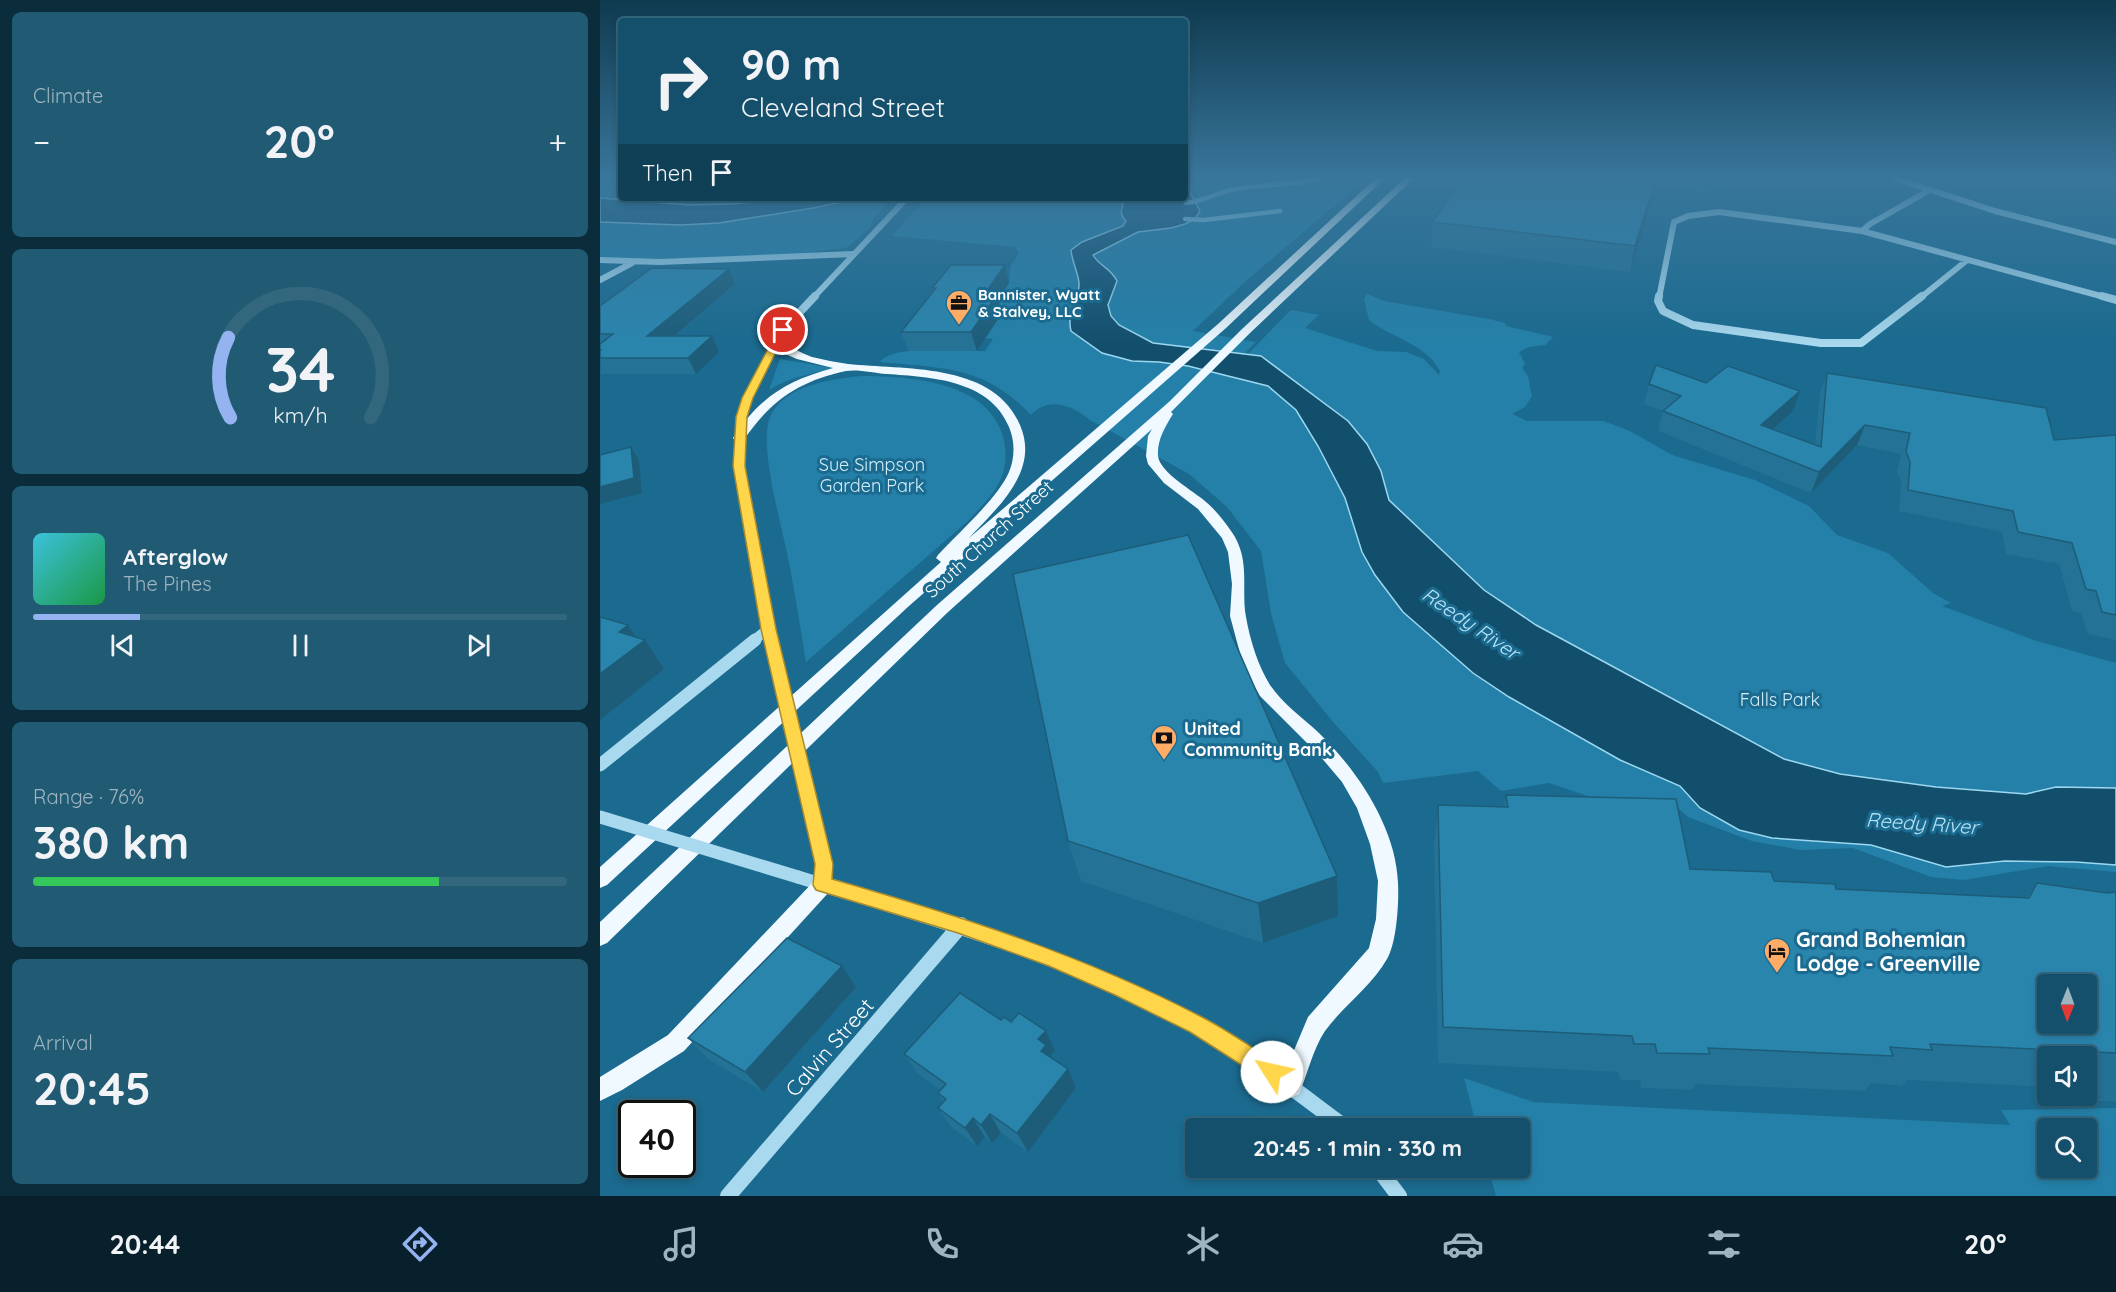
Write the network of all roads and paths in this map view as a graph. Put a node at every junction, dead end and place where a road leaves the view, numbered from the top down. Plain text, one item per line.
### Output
1 (873, 234) edge
2 (1321, 234) edge
3 (1350, 234) edge
4 (1672, 234) edge
5 (1872, 234) edge
6 (2084, 234) edge
7 (2116, 242) edge
8 (853, 254) junction
9 (600, 260) edge
10 (1966, 261) junction
11 (633, 262) junction
12 (600, 280) edge
13 (2116, 300) edge
14 (773, 345) junction
15 (850, 367) junction
16 (1174, 403) junction
17 (739, 438) junction
18 (904, 602) junction
19 (768, 629) junction
20 (600, 765) edge
21 (600, 817) edge
22 (600, 879) edge
23 (823, 885) junction
24 (961, 925) junction
25 (600, 936) edge
26 (1291, 1086) junction
27 (600, 1089) edge
28 (1333, 1118) edge
29 (1385, 1178) edge
30 (1398, 1195) edge
31 (728, 1196) edge

1 - 8 street
2 - 18 main road, South Church Street
3 - 16 main road, South Church Street
4 - 10 street
5 - 10 street
6 - 7 street
8 - 11 street
8 - 14 street
9 - 11 street
10 - 13 street
11 - 12 street
14 - 15 main road
14 - 17 street
15 - 17 main road
15 - 18 main road
16 - 25 main road, South Church Street
16 - 26 main road
17 - 19 street
18 - 22 main road, South Church Street
19 - 20 street
19 - 23 street, bridge
21 - 23 street, bridge
23 - 24 street
23 - 27 main road
24 - 26 street
24 - 31 street, Calvin Street
26 - 28 street
29 - 30 street

